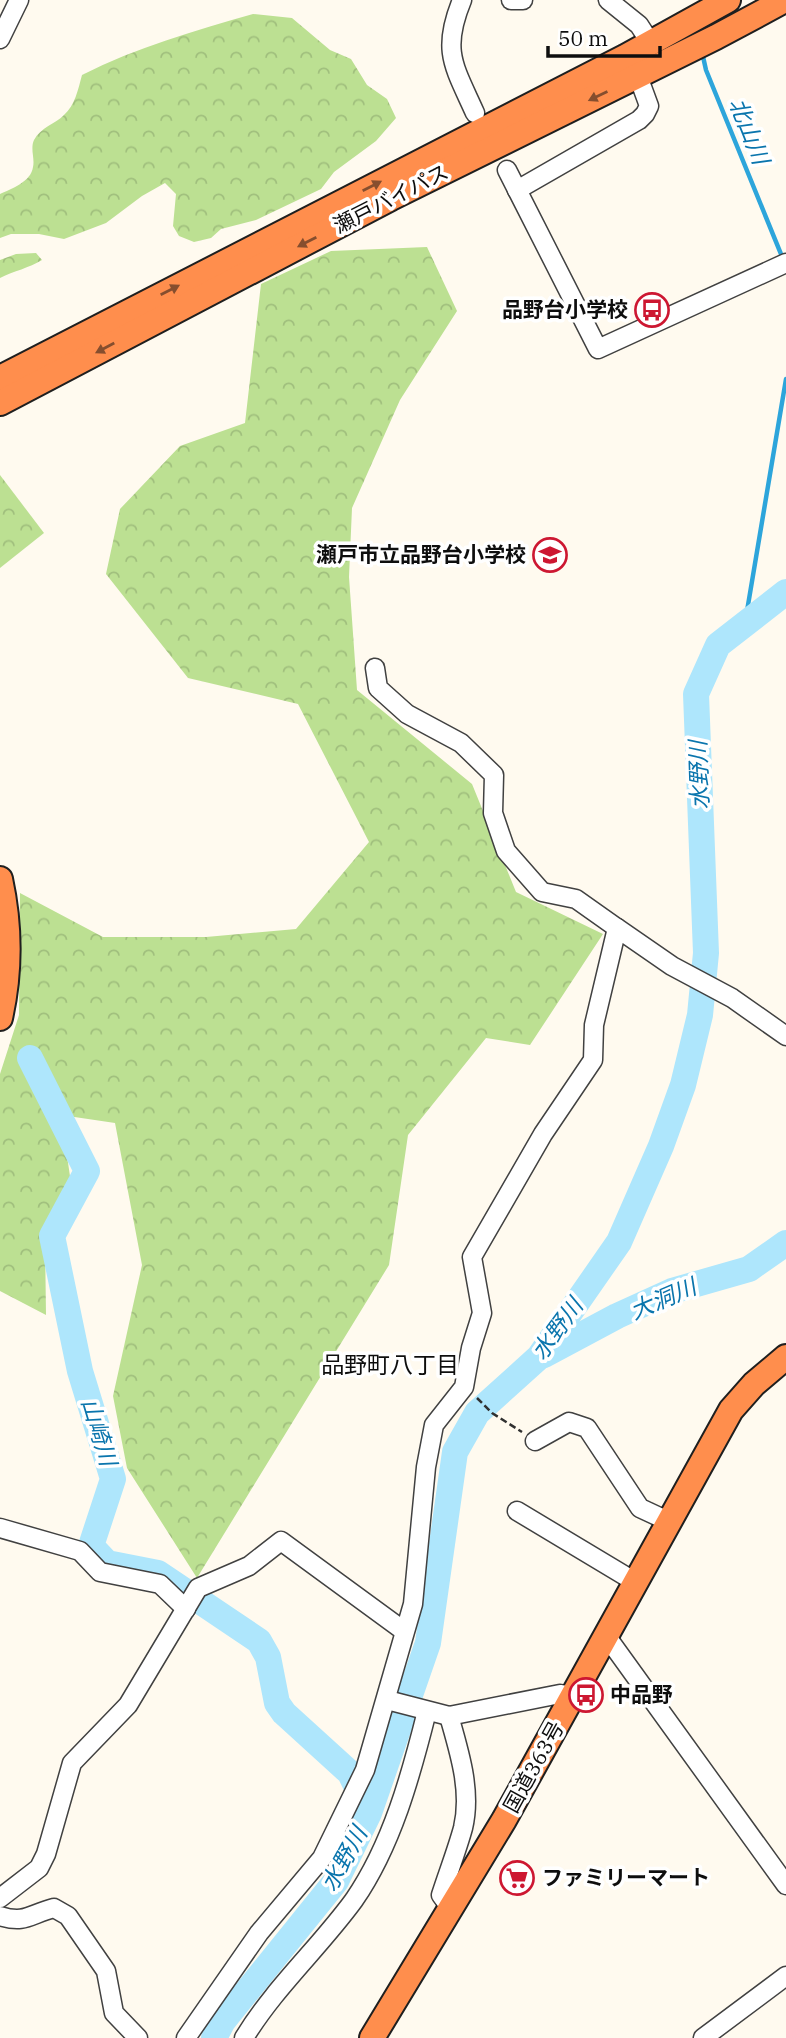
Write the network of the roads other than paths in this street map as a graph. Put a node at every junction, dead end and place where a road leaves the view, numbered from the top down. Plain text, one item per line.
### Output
1 (19, 0) edge
2 (462, 0) edge
3 (511, 0) edge
4 (523, 0) edge
5 (608, 0) edge
6 (785, 0) edge
7 (720, 4) edge
8 (0, 39) edge
9 (650, 42) junction
10 (638, 76) junction
11 (475, 113) dead end
12 (507, 170) dead end
13 (517, 190) junction
14 (786, 263) edge
15 (0, 378) edge
16 (0, 403) edge
17 (375, 668) dead end
18 (0, 879) edge
19 (617, 928) junction
20 (2, 981) edge
21 (0, 1018) edge
22 (786, 1036) edge
23 (786, 1357) edge
24 (535, 1441) road end
25 (517, 1511) dead end
26 (670, 1522) junction
27 (0, 1528) edge
28 (637, 1583) junction
29 (186, 1609) junction
30 (404, 1631) junction
31 (607, 1637) junction
32 (572, 1696) junction
33 (387, 1700) junction
34 (427, 1711) junction
35 (449, 1716) junction
36 (786, 1885) edge
37 (0, 1898) edge
38 (451, 1909) junction
39 (0, 1916) edge
40 (786, 1976) edge
41 (138, 2038) edge
42 (186, 2038) edge
43 (244, 2038) edge
44 (372, 2038) edge
45 (703, 2038) edge

1 - 8 street
2 - 11 street
3 - 4 street
5 - 9 street
6 - 10 highway, 瀬戸バイパス
7 - 9 highway, 瀬戸バイパス
15 -> 9 highway, 瀬戸バイパス
10 - 13 street
10 -> 16 highway, 瀬戸バイパス
12 - 13 street
13 - 14 street
17 - 19 street
18 - 20 highway
19 - 22 street
19 - 30 street
20 - 21 highway
23 - 26 highway, 国道363号
24 - 26 street
25 - 28 street
26 - 28 highway, 国道363号
27 - 29 street
28 - 31 highway, 国道363号
29 - 30 street
29 - 37 street
30 - 33 street
31 - 32 highway, 国道363号
31 - 36 street
32 - 35 street
32 - 38 highway, 国道363号
33 - 34 street
33 - 42 street
34 - 35 street
34 - 43 street
35 - 38 street
38 - 44 highway, 国道363号
39 - 41 street
40 - 45 street

